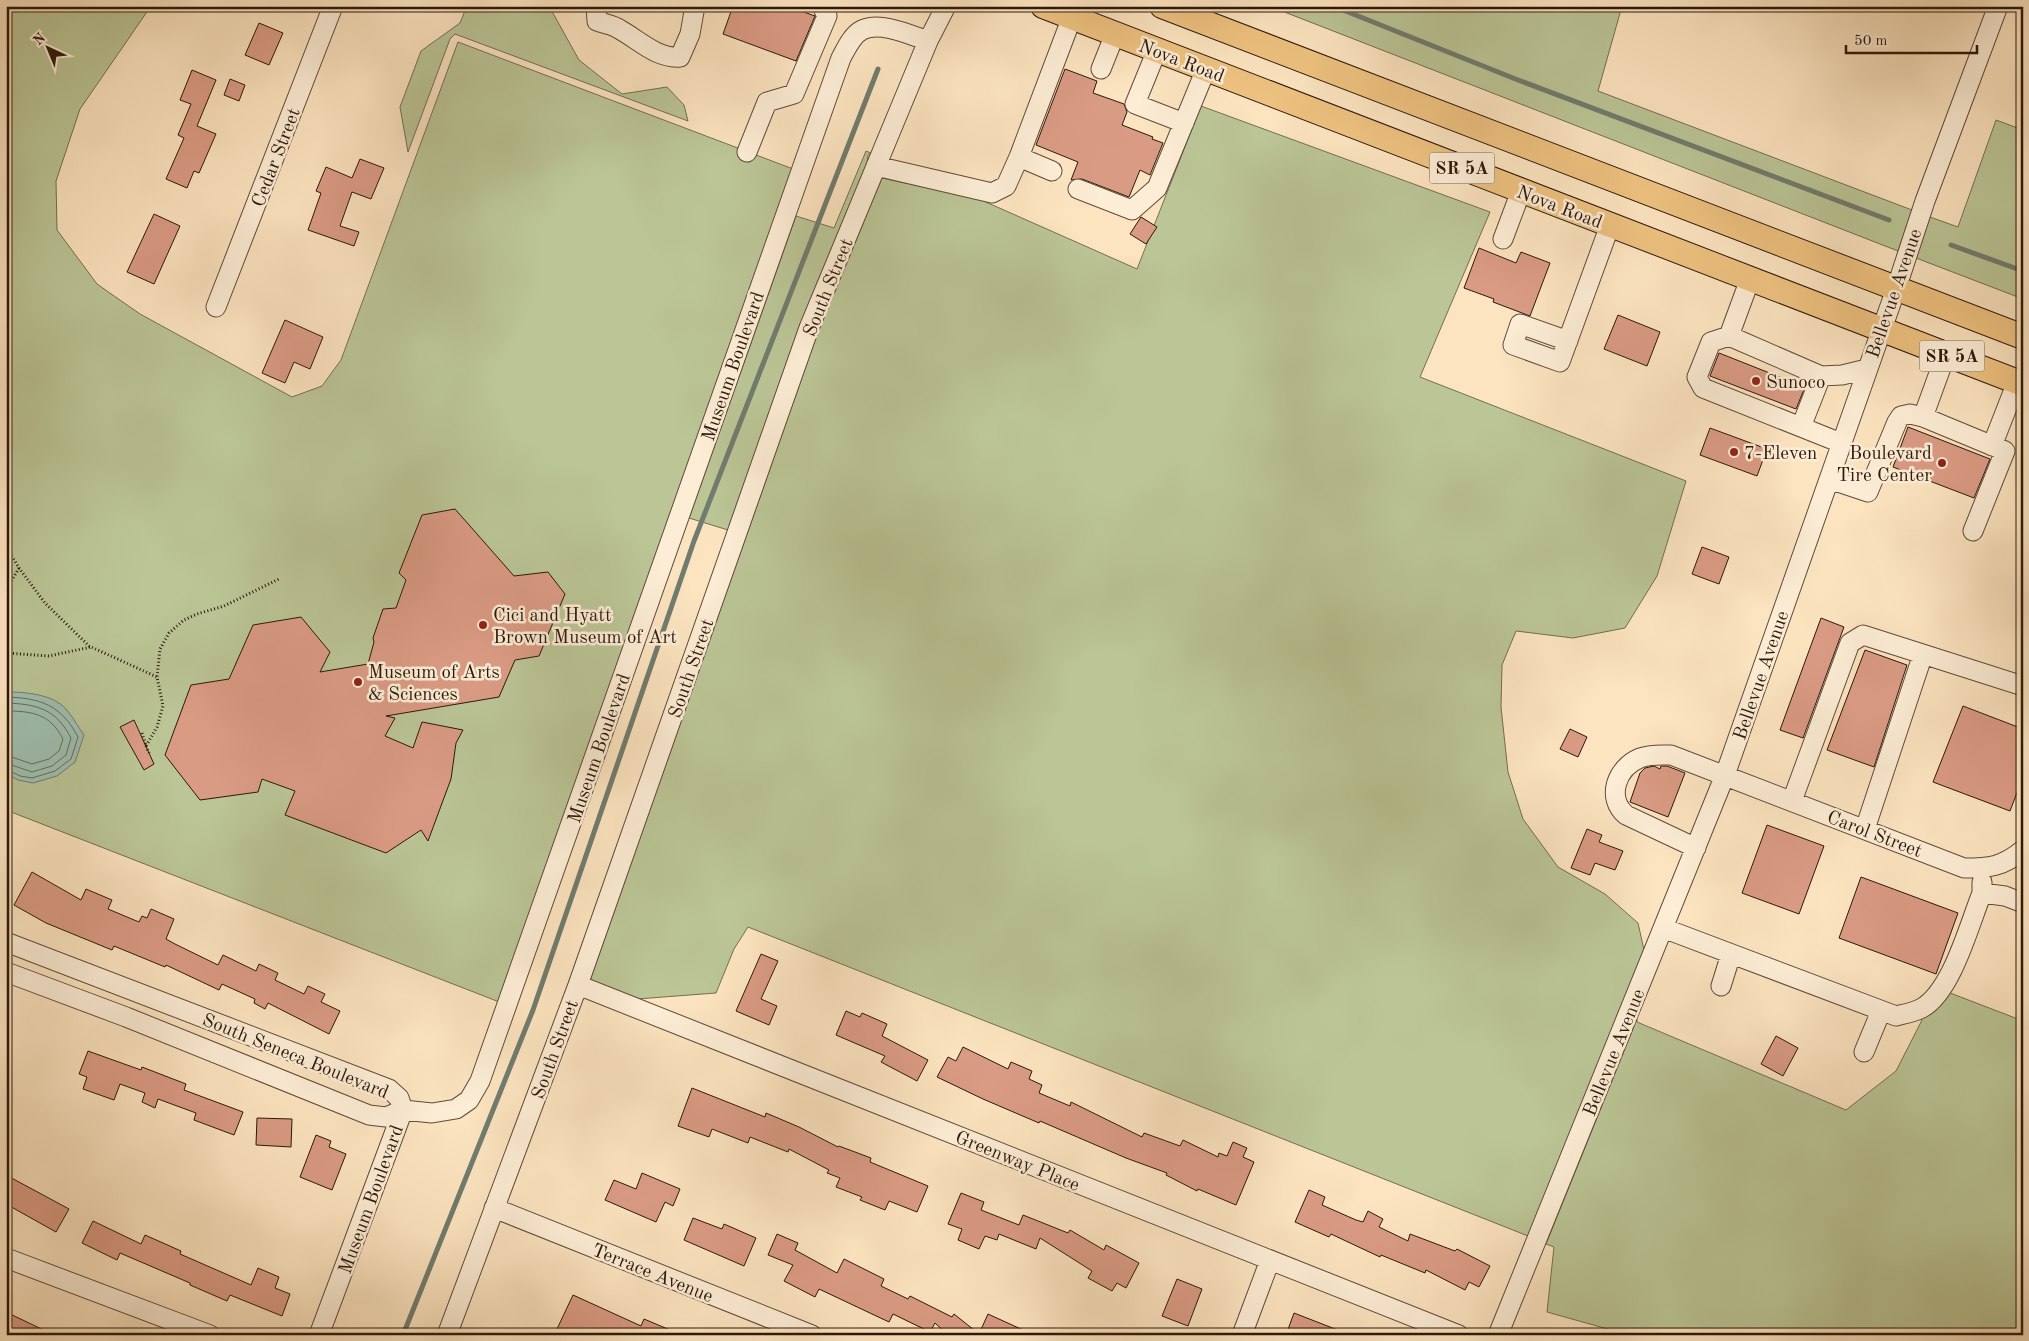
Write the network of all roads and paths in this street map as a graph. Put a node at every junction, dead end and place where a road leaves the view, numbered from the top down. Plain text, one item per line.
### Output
1 (596, 6) edge
2 (682, 6) edge
3 (695, 6) edge
4 (822, 6) edge
5 (946, 6) edge
6 (1043, 6) edge
7 (1162, 6) edge
8 (1998, 6) edge
9 (329, 7) edge
10 (1072, 17) junction
11 (1115, 34) junction
12 (688, 38) junction
13 (928, 41) junction
14 (813, 48) junction
15 (1156, 50) junction
16 (841, 58) junction
17 (1101, 69) dead end
18 (1206, 69) junction
19 (1184, 123) junction
20 (747, 152) dead end
21 (1019, 157) junction
22 (876, 166) junction
23 (1052, 171) dead end
24 (1078, 189) dead end
25 (1521, 191) junction
26 (1610, 225) junction
27 (1503, 239) dead end
28 (1750, 279) junction
29 (1896, 289) junction
30 (216, 307) dead end
31 (1881, 329) junction
32 (1728, 336) junction
33 (2023, 337) edge
34 (1568, 340) dead end
35 (1946, 354) junction
36 (1867, 369) junction
37 (1821, 376) junction
38 (2020, 383) edge
39 (1923, 417) junction
40 (1801, 427) junction
41 (1841, 443) junction
42 (1992, 446) junction
43 (1829, 479) junction
44 (1973, 531) dead end
45 (6, 547) edge
46 (19, 568) junction
47 (279, 579) dead end
48 (6, 590) edge
49 (91, 647) junction
50 (6, 653) edge
51 (1923, 654) junction
52 (157, 678) junction
53 (2023, 686) edge
54 (142, 733) dead end
55 (146, 746) junction
56 (149, 753) dead end
57 (1725, 775) junction
58 (1792, 801) junction
59 (1865, 829) junction
60 (1696, 848) junction
61 (2023, 850) edge
62 (1982, 868) junction
63 (1982, 893) junction
64 (2023, 903) edge
65 (1663, 928) junction
66 (6, 942) edge
67 (1731, 954) junction
68 (6, 972) edge
69 (578, 985) junction
70 (1721, 986) dead end
71 (136, 992) junction
72 (1881, 1011) junction
73 (126, 1017) junction
74 (1864, 1052) dead end
75 (403, 1110) junction
76 (494, 1208) junction
77 (6, 1258) edge
78 (1270, 1260) junction
79 (210, 1335) edge
80 (319, 1335) edge
81 (447, 1335) edge
82 (812, 1335) edge
83 (1242, 1335) edge
84 (1459, 1335) edge
85 (1498, 1335) edge

1 - 12 street
2 - 12 street
3 - 12 street
4 - 14 street
5 - 13 street, South Street
6 - 10 main road, Nova Road / SR 5A
7 - 29 main road, SR 5A
8 - 29 street, Bellevue Avenue
9 - 30 street, Cedar Street
10 - 11 main road, Nova Road / SR 5A
10 - 21 street
11 - 15 main road, Nova Road / SR 5A
11 - 17 street
13 - 16 street, Museum Boulevard
13 - 22 street, South Street
14 - 16 street
14 - 20 street
15 - 18 main road, Nova Road / SR 5A
15 - 19 street
16 - 75 street, Museum Boulevard
18 - 19 street
18 - 25 main road, Nova Road / SR 5A
19 - 24 street
21 - 22 street
21 - 23 street
22 - 69 street, South Street
25 - 26 main road, Nova Road / SR 5A
25 - 27 street
26 - 28 main road, Nova Road / SR 5A
26 - 34 street
28 - 31 main road, Nova Road / SR 5A
28 - 32 street
29 - 31 street, Bellevue Avenue
29 - 33 main road, SR 5A
31 - 35 main road, SR 5A
31 - 36 street, Bellevue Avenue
32 - 37 street
32 - 40 street
35 - 38 main road, SR 5A
35 - 39 street
36 - 37 street
36 - 41 street, Bellevue Avenue
37 - 40 street
38 - 42 street
39 - 42 street
39 - 43 street
40 - 41 street
41 - 43 street, Bellevue Avenue
42 - 44 street
43 - 57 street, Bellevue Avenue
45 - 46 path
46 - 48 path
46 - 49 path
47 - 52 path
49 - 50 path
49 - 52 path
51 - 53 street
51 - 58 street
51 - 59 street
52 - 55 path
54 - 55 path
55 - 56 path
57 - 58 street, Carol Street
57 - 60 street, Bellevue Avenue
57 - 60 street, Carol Street
58 - 59 street, Carol Street
59 - 62 street, Carol Street
60 - 65 street, Bellevue Avenue
61 - 62 street, Carol Street
62 - 63 street
63 - 64 street
63 - 72 street
65 - 67 street
65 - 85 street, Bellevue Avenue
66 - 71 street, South Seneca Boulevard
67 - 70 street
67 - 72 street
68 - 73 street, South Seneca Boulevard
69 - 76 street, South Street
69 - 78 street, Greenway Place
71 - 73 street
71 - 75 street, South Seneca Boulevard
72 - 74 street
73 - 75 street, South Seneca Boulevard
75 - 80 street, Museum Boulevard
76 - 81 street, South Street
76 - 82 street, Terrace Avenue
77 - 79 street
78 - 83 street
78 - 84 street, Greenway Place

